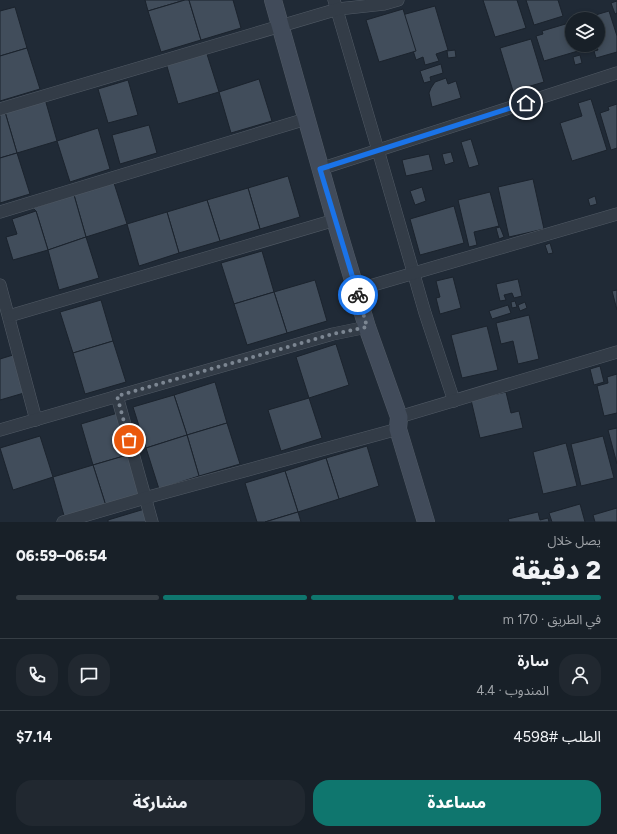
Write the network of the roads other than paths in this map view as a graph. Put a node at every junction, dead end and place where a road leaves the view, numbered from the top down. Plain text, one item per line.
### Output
1 (272, 0) edge
2 (398, 0) edge
3 (335, 5) edge
4 (280, 26) junction
5 (617, 73) edge
6 (0, 109) edge
7 (306, 119) junction
8 (378, 150) junction
9 (320, 169) junction
10 (0, 212) edge
11 (617, 214) edge
12 (335, 220) junction
13 (414, 274) junction
14 (0, 285) edge
15 (356, 290) junction
16 (8, 316) junction
17 (367, 327) junction
18 (617, 352) edge
19 (117, 396) junction
20 (454, 400) junction
21 (36, 420) junction
22 (398, 423) junction
23 (0, 430) edge
24 (144, 498) junction
25 (423, 521) edge
26 (63, 522) edge
27 (152, 522) edge

1 - 4 street
2 - 3 street
3 - 4 street
3 - 8 street
4 - 6 street
4 - 7 street
5 - 8 street
7 - 9 street
7 - 10 street
8 - 9 street
8 - 13 street
9 - 12 street
11 - 13 street
12 - 15 street
12 - 16 street
13 - 15 street
13 - 20 street
14 - 16 street
15 - 17 street
16 - 21 street
17 - 19 street
17 - 22 street
18 - 20 street
19 - 21 street
19 - 24 street
20 - 22 street
21 - 23 street
22 - 24 street
22 - 25 street
24 - 26 street
24 - 27 street

